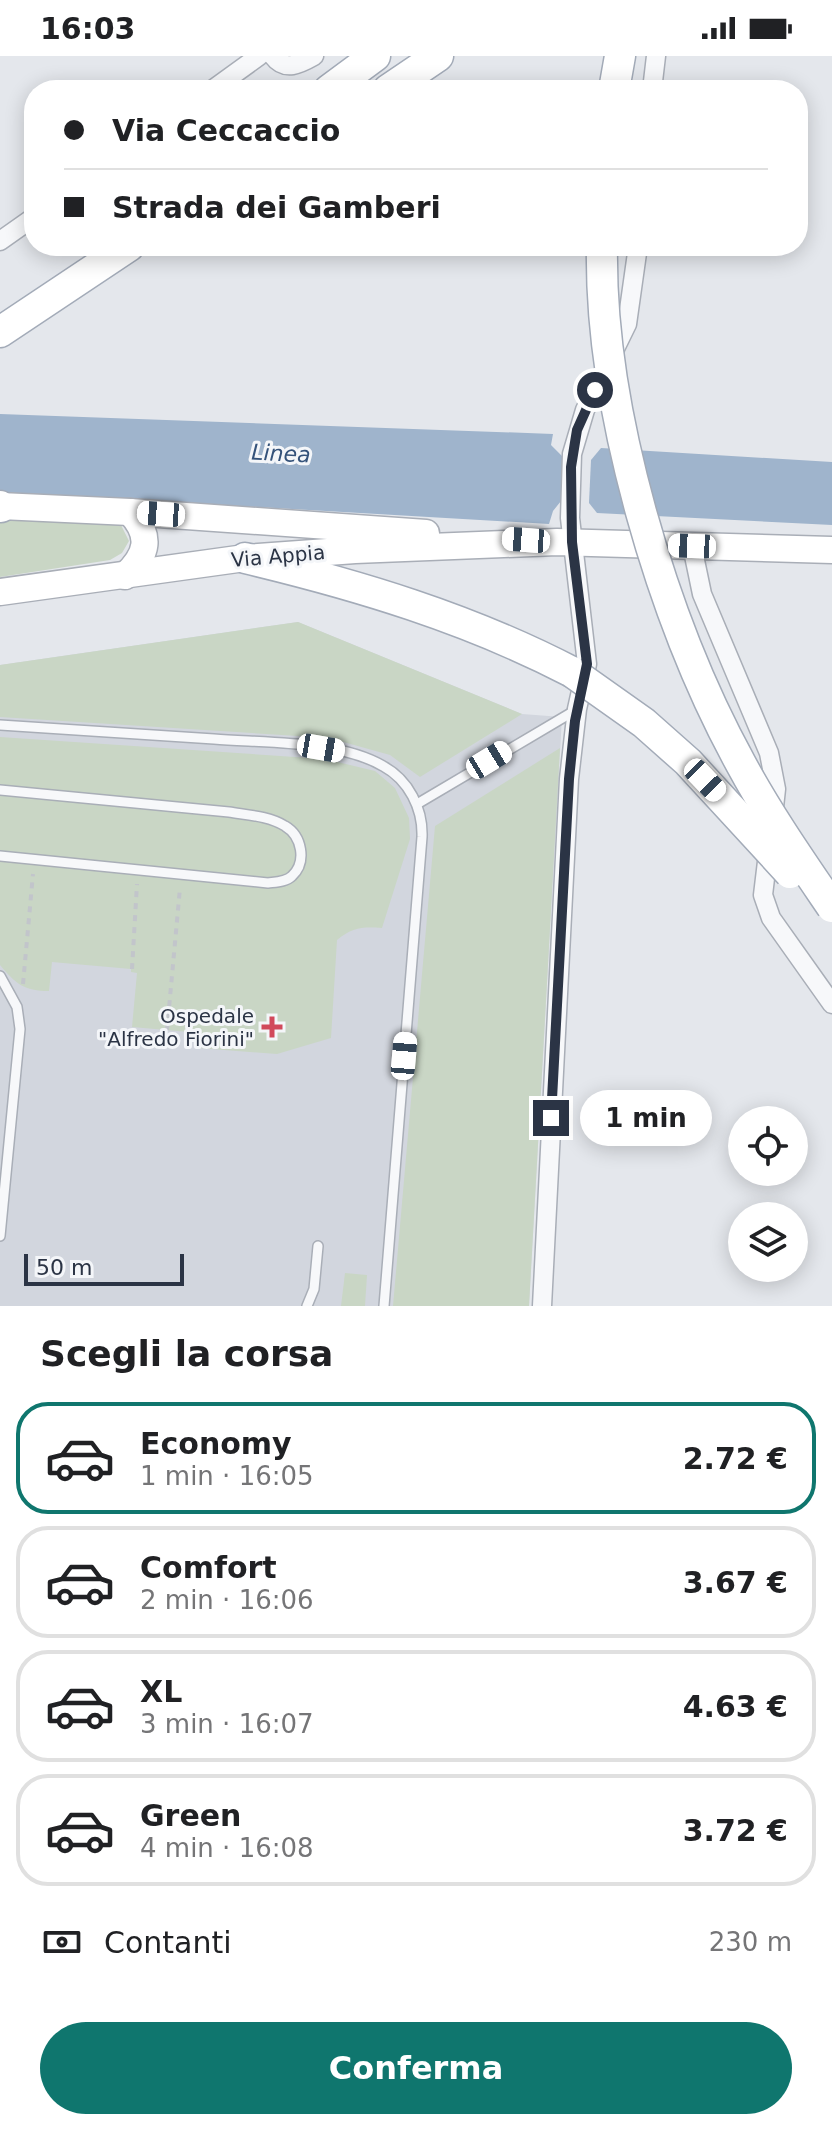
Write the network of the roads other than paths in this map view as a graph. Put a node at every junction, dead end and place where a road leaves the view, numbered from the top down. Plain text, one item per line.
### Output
1 (259, 56) edge
2 (314, 56) edge
3 (375, 56) edge
4 (438, 56) edge
5 (620, 56) edge
6 (656, 56) edge
7 (281, 61) edge
8 (226, 80) edge
9 (343, 80) edge
10 (403, 80) edge
11 (616, 80) edge
12 (653, 80) edge
13 (24, 224) edge
14 (0, 241) edge
15 (81, 256) edge
16 (114, 256) edge
17 (602, 256) edge
18 (637, 256) edge
19 (0, 309) edge
20 (0, 332) edge
21 (0, 506) edge
22 (130, 512) junction
23 (566, 534) junction
24 (692, 546) junction
25 (832, 550) edge
26 (245, 558) junction
27 (125, 576) junction
28 (0, 592) edge
29 (577, 709) junction
30 (0, 725) edge
31 (0, 790) edge
32 (417, 804) junction
33 (0, 856) edge
34 (832, 907) edge
35 (832, 921) edge
36 (0, 976) edge
37 (832, 1004) edge
38 (0, 1236) edge
39 (318, 1246) dead end
40 (307, 1306) edge
41 (384, 1306) edge
42 (542, 1306) edge

1 - 8 street
2 - 7 street
3 - 9 main road
4 - 10 main road
5 - 11 main road
6 - 12 street
13 - 14 street
15 - 19 main road
16 - 20 main road
17 - 34 main road, bridge
18 - 23 street
21 - 22 main road, Via Appia
22 - 23 main road, Via Appia
22 - 27 main road
23 - 24 main road, Via Appia
23 - 26 main road, Via Appia
23 - 29 street
24 - 25 main road, Via Appia
24 - 37 street
26 - 27 main road, Via Appia
26 - 35 main road, bridge
27 - 28 main road, Via Appia
29 - 32 lane
29 - 42 street
30 - 32 lane
31 - 33 lane
32 - 41 lane
36 - 38 lane
39 - 40 lane

